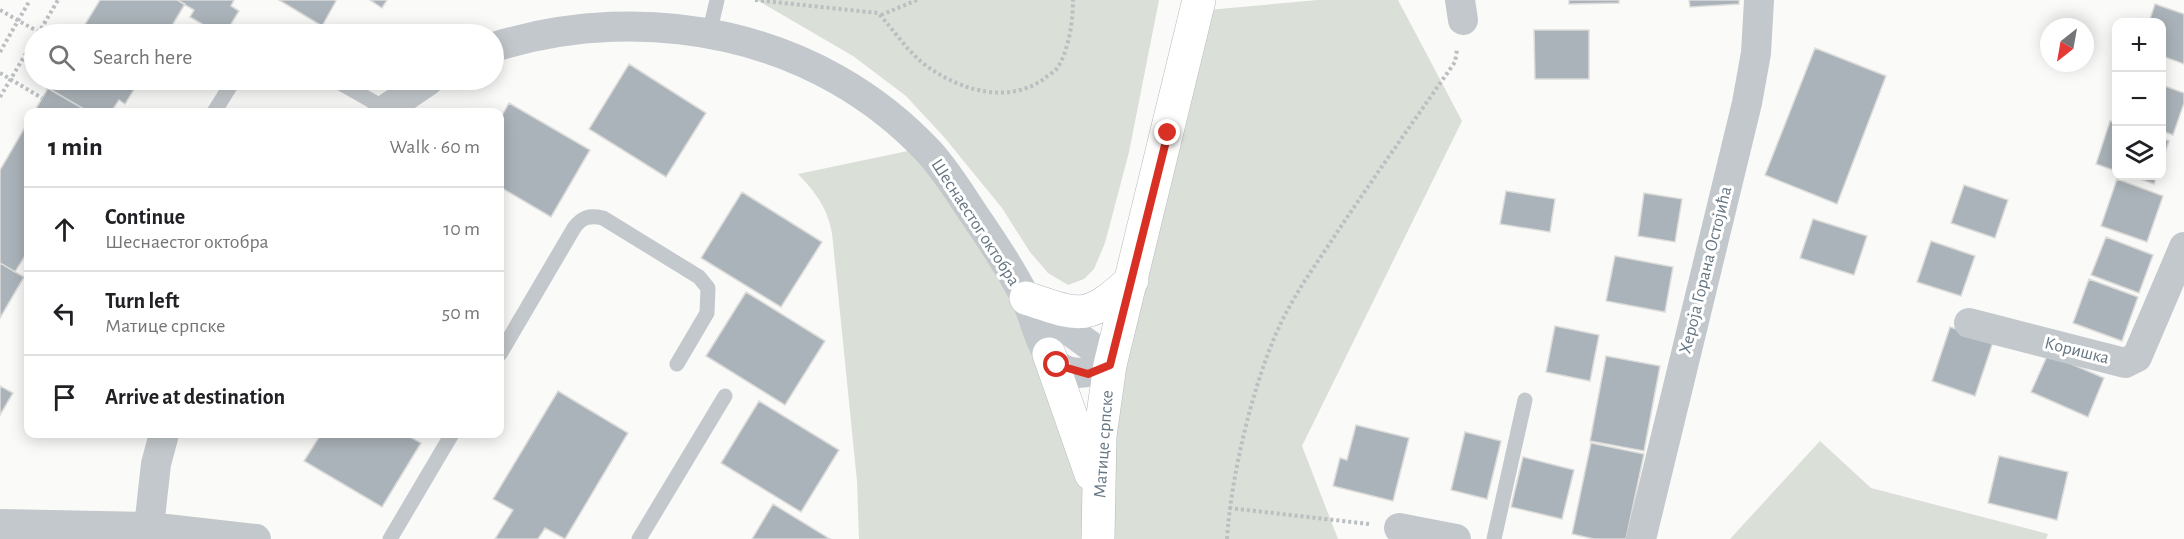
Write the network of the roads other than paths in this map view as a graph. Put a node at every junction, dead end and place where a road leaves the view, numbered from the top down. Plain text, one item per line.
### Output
1 (717, 0) edge
2 (1199, 0) edge
3 (1759, 0) edge
4 (710, 30) junction
5 (504, 44) edge
6 (228, 90) edge
7 (351, 90) edge
8 (414, 90) edge
9 (216, 108) edge
10 (379, 108) edge
11 (388, 108) edge
12 (2184, 247) edge
13 (1132, 280) junction
14 (1026, 298) junction
15 (1969, 323) dead end
16 (504, 347) edge
17 (1049, 354) junction
18 (677, 364) dead end
19 (1110, 365) junction
20 (725, 396) dead end
21 (1525, 400) dead end
22 (163, 438) edge
23 (450, 438) edge
24 (1098, 498) junction
25 (0, 524) edge
26 (149, 528) junction
27 (1399, 528) road end
28 (256, 539) edge
29 (390, 539) edge
30 (639, 539) edge
31 (1098, 539) edge
32 (1456, 539) edge
33 (1494, 539) edge
34 (1641, 539) edge

1 - 4 lane
2 - 13 main road, Матице српске
3 - 34 street, Хероја Горана Остојића
4 - 5 street, Шеснаестог октобра
4 - 14 street, Шеснаестог октобра
6 - 9 lane
7 - 10 lane
8 - 11 street
12 - 15 street, Коришка
13 - 14 main road
13 - 19 main road, Матице српске
14 - 17 street, Шеснаестог октобра
14 - 19 street, Шеснаестог октобра
16 - 18 lane
17 - 19 street
17 - 24 main road
19 - 24 main road, Матице српске
20 - 30 lane
21 - 33 lane
22 - 26 street
23 - 29 lane
24 - 31 main road, Матице српске
25 - 26 street
26 - 28 street
27 - 32 street

